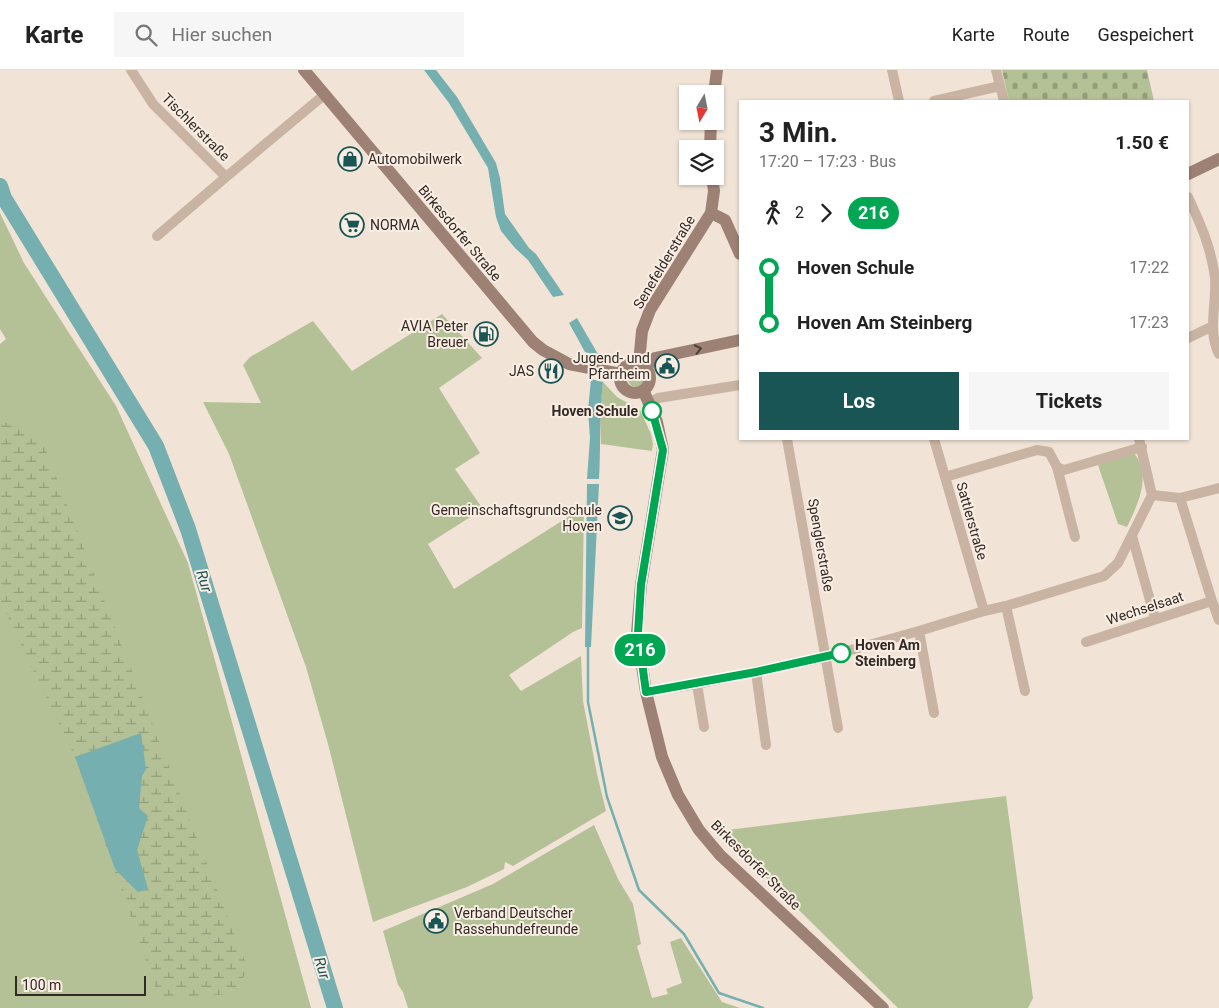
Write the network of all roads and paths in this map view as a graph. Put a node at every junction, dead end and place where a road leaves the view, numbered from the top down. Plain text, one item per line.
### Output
1 (131, 70) edge
2 (304, 70) edge
3 (717, 70) edge
4 (892, 70) edge
5 (996, 70) edge
6 (715, 85) edge
7 (1000, 86) junction
8 (324, 95) junction
9 (899, 100) edge
10 (938, 100) edge
11 (1004, 100) edge
12 (1219, 159) edge
13 (1189, 174) edge
14 (226, 177) junction
15 (713, 185) edge
16 (1189, 199) edge
17 (711, 213) junction
18 (157, 236) dead end
19 (739, 252) edge
20 (1217, 278) edge
21 (1213, 326) junction
22 (1189, 338) edge
23 (739, 340) edge
24 (1219, 354) edge
25 (642, 365) junction
26 (621, 374) junction
27 (739, 385) edge
28 (646, 397) junction
29 (786, 440) edge
30 (934, 440) edge
31 (1140, 443) edge
32 (1057, 467) junction
33 (945, 477) junction
34 (1219, 488) edge
35 (1152, 495) junction
36 (1180, 498) junction
37 (1132, 536) junction
38 (1075, 537) dead end
39 (1212, 601) junction
40 (1006, 606) junction
41 (984, 611) junction
42 (1155, 618) junction
43 (1219, 620) edge
44 (919, 631) junction
45 (1086, 642) dead end
46 (826, 657) junction
47 (756, 672) junction
48 (697, 684) junction
49 (1025, 691) dead end
50 (646, 692) junction
51 (934, 713) dead end
52 (704, 727) dead end
53 (838, 728) dead end
54 (766, 745) dead end
55 (883, 1008) edge

1 - 14 street, Tischlerstraße
2 - 8 main road, Birkesdorfer Straße
3 - 6 main road
4 - 9 street
5 - 7 street
7 - 10 street
7 - 11 street
8 - 14 street, Tischlerstraße
8 - 26 main road, Birkesdorfer Straße
12 - 13 main road
14 - 18 street, Tischlerstraße
15 - 17 main road, Senefelderstraße
16 - 20 street
17 - 19 main road
17 - 25 main road, Senefelderstraße
20 - 21 street
21 - 22 street
21 - 24 street
25 -> 23 main road
25 - 26 main road
25 - 28 main road
26 - 28 main road
27 - 28 street
28 - 50 main road, Birkesdorfer Straße
29 - 46 street, Spenglerstraße
30 - 33 street, Sattlerstraße
31 - 32 street
31 - 35 street
32 - 33 street
32 - 38 street
33 - 41 street, Sattlerstraße
34 - 36 street
35 - 36 street
35 - 37 street
36 - 39 street
37 - 40 street
37 - 42 street
39 - 42 street, Wechselsaat
39 - 43 street
40 - 41 street
40 - 49 street
41 - 44 street
42 - 45 street, Wechselsaat
44 - 46 street
44 - 51 street
46 - 47 street
46 - 53 street, Spenglerstraße
47 - 48 street
47 - 54 street
48 - 50 street
48 - 52 street
50 - 55 main road, Birkesdorfer Straße

